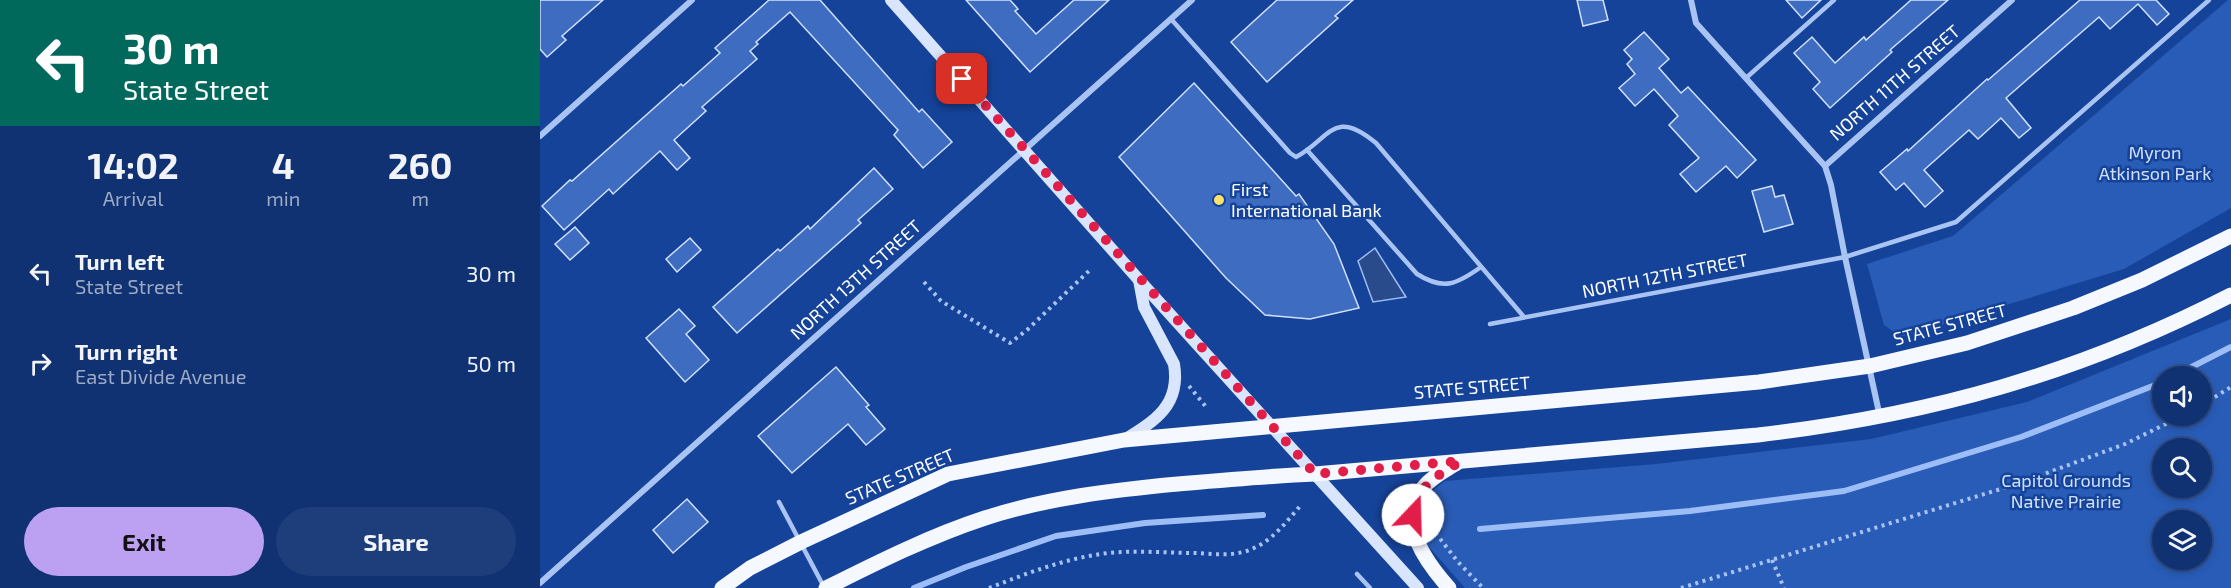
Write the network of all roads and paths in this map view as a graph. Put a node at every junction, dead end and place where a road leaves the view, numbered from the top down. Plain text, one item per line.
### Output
1 (692, 0) edge
2 (891, 0) edge
3 (1192, 0) edge
4 (1691, 0) edge
5 (1834, 0) edge
6 (2012, 0) edge
7 (2209, 0) edge
8 (1171, 19) junction
9 (1746, 78) junction
10 (540, 136) edge
11 (1307, 150) junction
12 (1025, 151) junction
13 (1825, 166) junction
14 (2231, 236) edge
15 (1845, 257) junction
16 (1481, 267) junction
17 (1092, 268) dead end
18 (1139, 280) junction
19 (924, 282) dead end
20 (2231, 296) edge
21 (1524, 317) junction
22 (1490, 324) dead end
23 (1870, 366) junction
24 (1186, 383) dead end
25 (2231, 387) edge
26 (2212, 399) edge
27 (1207, 408) dead end
28 (1880, 417) junction
29 (1271, 426) junction
30 (2162, 426) edge
31 (1124, 440) junction
32 (1461, 461) junction
33 (1315, 474) junction
34 (779, 502) dead end
35 (1301, 505) dead end
36 (1426, 522) dead end
37 (801, 542) junction
38 (1772, 560) junction
39 (1357, 574) dead end
40 (540, 583) edge
41 (722, 588) edge
42 (825, 588) edge
43 (989, 588) edge
44 (1370, 588) edge
45 (1418, 588) edge
46 (1449, 588) edge
47 (1483, 588) edge
48 (1681, 588) edge
49 (1784, 588) edge

1 - 10 street
2 - 12 street
3 - 8 street, NORTH 13TH STREET
4 - 9 street
5 - 9 lane
6 - 13 street, NORTH 11TH STREET
7 - 15 lane, NORTH 12TH STREET
8 - 11 lane
8 - 12 street, NORTH 13TH STREET
9 - 13 street
11 - 16 lane
11 - 16 lane
12 - 18 street
12 - 40 street, NORTH 13TH STREET
13 - 15 street
14 - 23 main road, STATE STREET
15 - 21 lane, NORTH 12TH STREET
15 - 23 street
16 - 21 lane
17 - 19 path
18 - 29 street
18 - 31 street
20 - 28 main road
21 - 22 lane, NORTH 12TH STREET
23 - 28 street
23 - 29 main road, STATE STREET
24 - 27 path
25 - 26 path
28 - 32 main road
29 - 31 main road, STATE STREET
29 - 33 street
30 - 38 path
31 - 37 main road, STATE STREET
32 - 33 main road
32 - 46 main road
33 - 42 main road
33 - 45 street
34 - 37 lane
35 - 43 path
36 - 47 path
37 - 41 main road, STATE STREET
37 - 42 lane
38 - 48 path
38 - 49 path
39 - 44 lane

